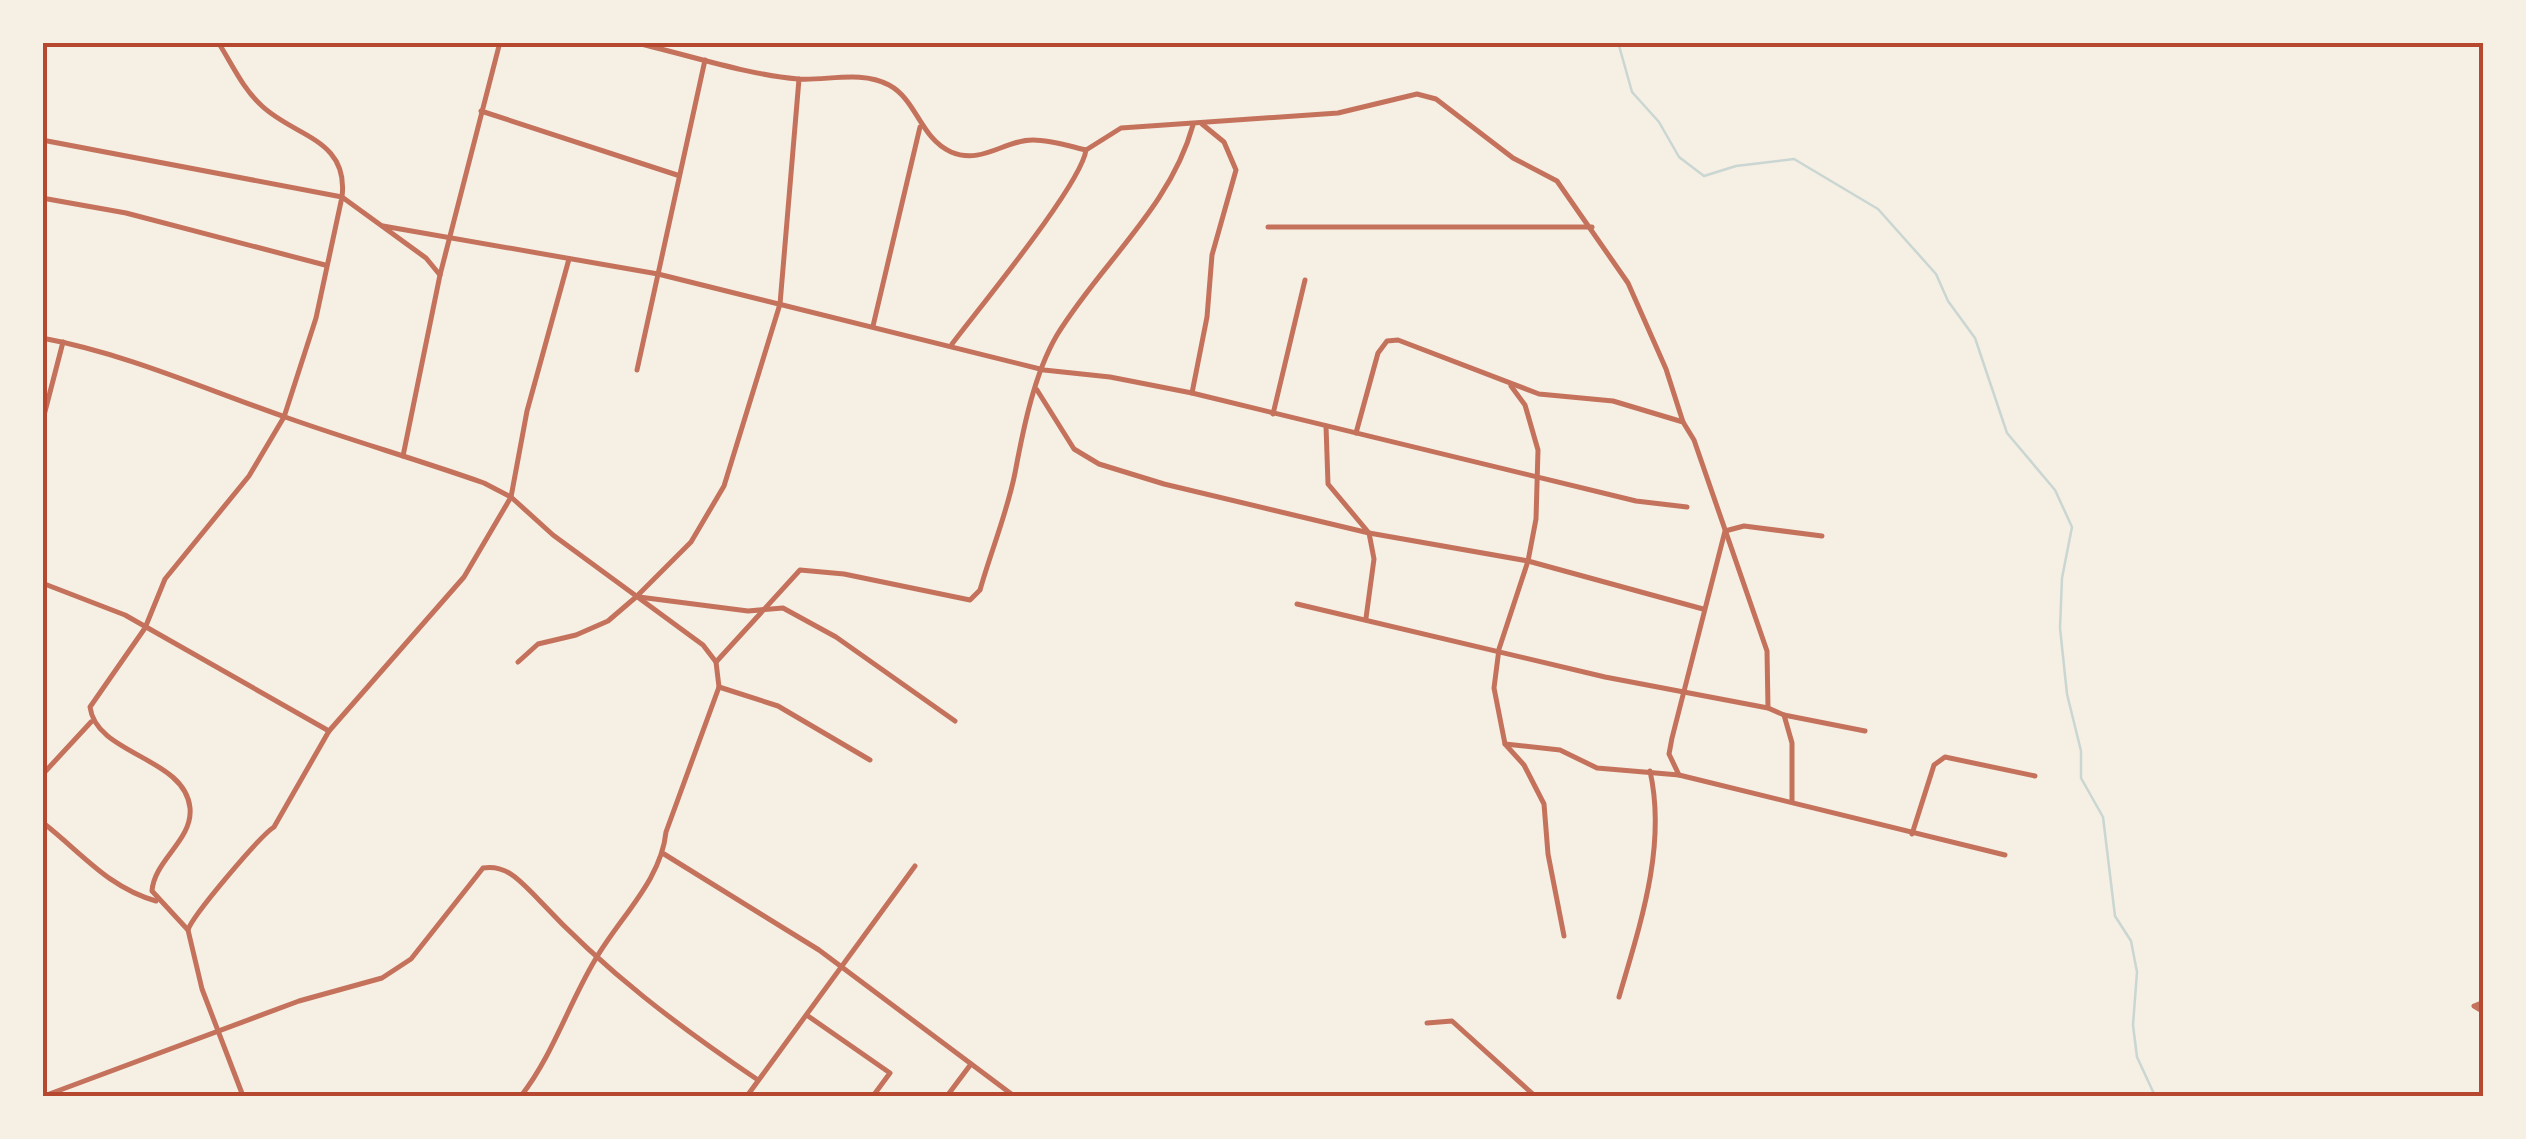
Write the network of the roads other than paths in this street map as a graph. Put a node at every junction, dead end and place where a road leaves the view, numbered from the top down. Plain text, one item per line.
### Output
1 (152, 42) edge
2 (170, 42) edge
3 (218, 42) edge
4 (500, 42) edge
5 (632, 42) edge
6 (705, 60) junction
7 (799, 79) junction
8 (482, 111) junction
9 (1202, 124) junction
10 (1194, 125) junction
11 (920, 128) junction
12 (42, 140) edge
13 (1086, 150) junction
14 (678, 175) junction
15 (342, 197) junction
16 (42, 198) edge
17 (382, 226) junction
18 (1268, 227) dead end
19 (1592, 227) junction
20 (451, 236) junction
21 (569, 259) junction
22 (325, 265) junction
23 (658, 274) junction
24 (440, 275) junction
25 (1305, 280) dead end
26 (780, 304) junction
27 (872, 326) junction
28 (42, 338) edge
29 (63, 342) junction
30 (952, 344) junction
31 (637, 370) dead end
32 (1044, 370) junction
33 (1511, 385) junction
34 (1036, 390) junction
35 (1192, 392) junction
36 (1273, 414) junction
37 (284, 417) junction
38 (1683, 422) junction
39 (42, 424) edge
40 (1326, 426) junction
41 (1356, 433) junction
42 (403, 456) junction
43 (1538, 475) junction
44 (511, 497) junction
45 (1687, 507) dead end
46 (1725, 531) junction
47 (1369, 533) junction
48 (1822, 536) dead end
49 (1528, 562) junction
50 (42, 583) edge
51 (636, 597) junction
52 (1296, 604) dead end
53 (768, 607) junction
54 (1703, 609) junction
55 (1366, 618) junction
56 (146, 628) junction
57 (1499, 650) junction
58 (518, 662) dead end
59 (716, 662) junction
60 (719, 686) junction
61 (1684, 692) junction
62 (1768, 708) junction
63 (1784, 715) junction
64 (92, 720) junction
65 (955, 721) dead end
66 (329, 731) junction
67 (1864, 731) dead end
68 (1505, 744) junction
69 (870, 760) dead end
70 (1650, 770) junction
71 (42, 775) edge
72 (1678, 775) junction
73 (2034, 776) dead end
74 (1792, 801) junction
75 (42, 822) edge
76 (1912, 834) junction
77 (664, 854) junction
78 (2004, 855) dead end
79 (915, 866) dead end
80 (159, 902) junction
81 (188, 930) junction
82 (1564, 936) dead end
83 (595, 960) junction
84 (841, 970) junction
85 (1620, 997) dead end
86 (2484, 1002) edge
87 (2484, 1012) edge
88 (808, 1016) junction
89 (1427, 1023) dead end
90 (219, 1033) junction
91 (971, 1064) junction
92 (758, 1080) junction
93 (44, 1096) edge
94 (243, 1096) edge
95 (521, 1096) edge
96 (747, 1096) edge
97 (873, 1096) edge
98 (947, 1096) edge
99 (1014, 1096) edge
100 (1536, 1096) edge

1 - 2 street
3 - 15 street
4 - 8 street
5 - 6 street
6 - 7 street
6 - 14 street
7 - 11 street
7 - 26 street
8 - 14 street
8 - 20 street
9 - 10 street
9 - 19 street
9 - 35 street
10 - 13 street
10 - 32 street
11 - 13 street
11 - 27 street
12 - 15 street
13 - 30 street
14 - 23 street
15 - 17 street
15 - 22 street
16 - 22 street
17 - 20 street
17 - 24 street
18 - 19 street
19 - 38 street
20 - 21 street
20 - 24 street
21 - 23 street
21 - 44 street
22 - 37 street
23 - 26 street
23 - 31 street
24 - 42 street
25 - 36 street
26 - 27 street
26 - 51 street
27 - 30 street
28 - 29 street
29 - 37 street
29 - 39 street
30 - 32 street
32 - 34 street
32 - 35 street
33 - 38 street
33 - 41 street
33 - 43 street
34 - 47 street
34 - 53 street
35 - 36 street
36 - 40 street
37 - 42 street
37 - 56 street
38 - 46 street
40 - 41 street
40 - 47 street
41 - 43 street
42 - 44 street
43 - 45 street
43 - 49 street
44 - 51 street
44 - 66 street
46 - 48 street
46 - 54 street
46 - 62 street
47 - 49 street
47 - 55 street
49 - 54 street
49 - 57 street
50 - 56 street
51 - 53 street
51 - 58 street
51 - 59 street
52 - 55 street
53 - 59 street
53 - 65 street
54 - 61 street
55 - 57 street
56 - 64 street
56 - 66 street
57 - 61 street
57 - 68 street
59 - 60 street
60 - 69 street
60 - 77 street
61 - 62 street
61 - 72 street
62 - 63 street
63 - 67 street
63 - 74 street
64 - 71 street
64 - 80 street
66 - 81 street
68 - 70 street
68 - 82 street
70 - 72 street
70 - 85 street
72 - 74 street
73 - 76 street
74 - 76 street
75 - 80 street
76 - 78 street
77 - 83 street
77 - 84 street
79 - 84 street
80 - 81 street
81 - 90 street
83 - 90 street
83 - 92 street
83 - 95 street
84 - 88 street
84 - 91 street
86 - 87 street
88 - 92 street
88 - 97 street
89 - 100 street
90 - 93 street
90 - 94 street
91 - 98 street
91 - 99 street
92 - 96 street

